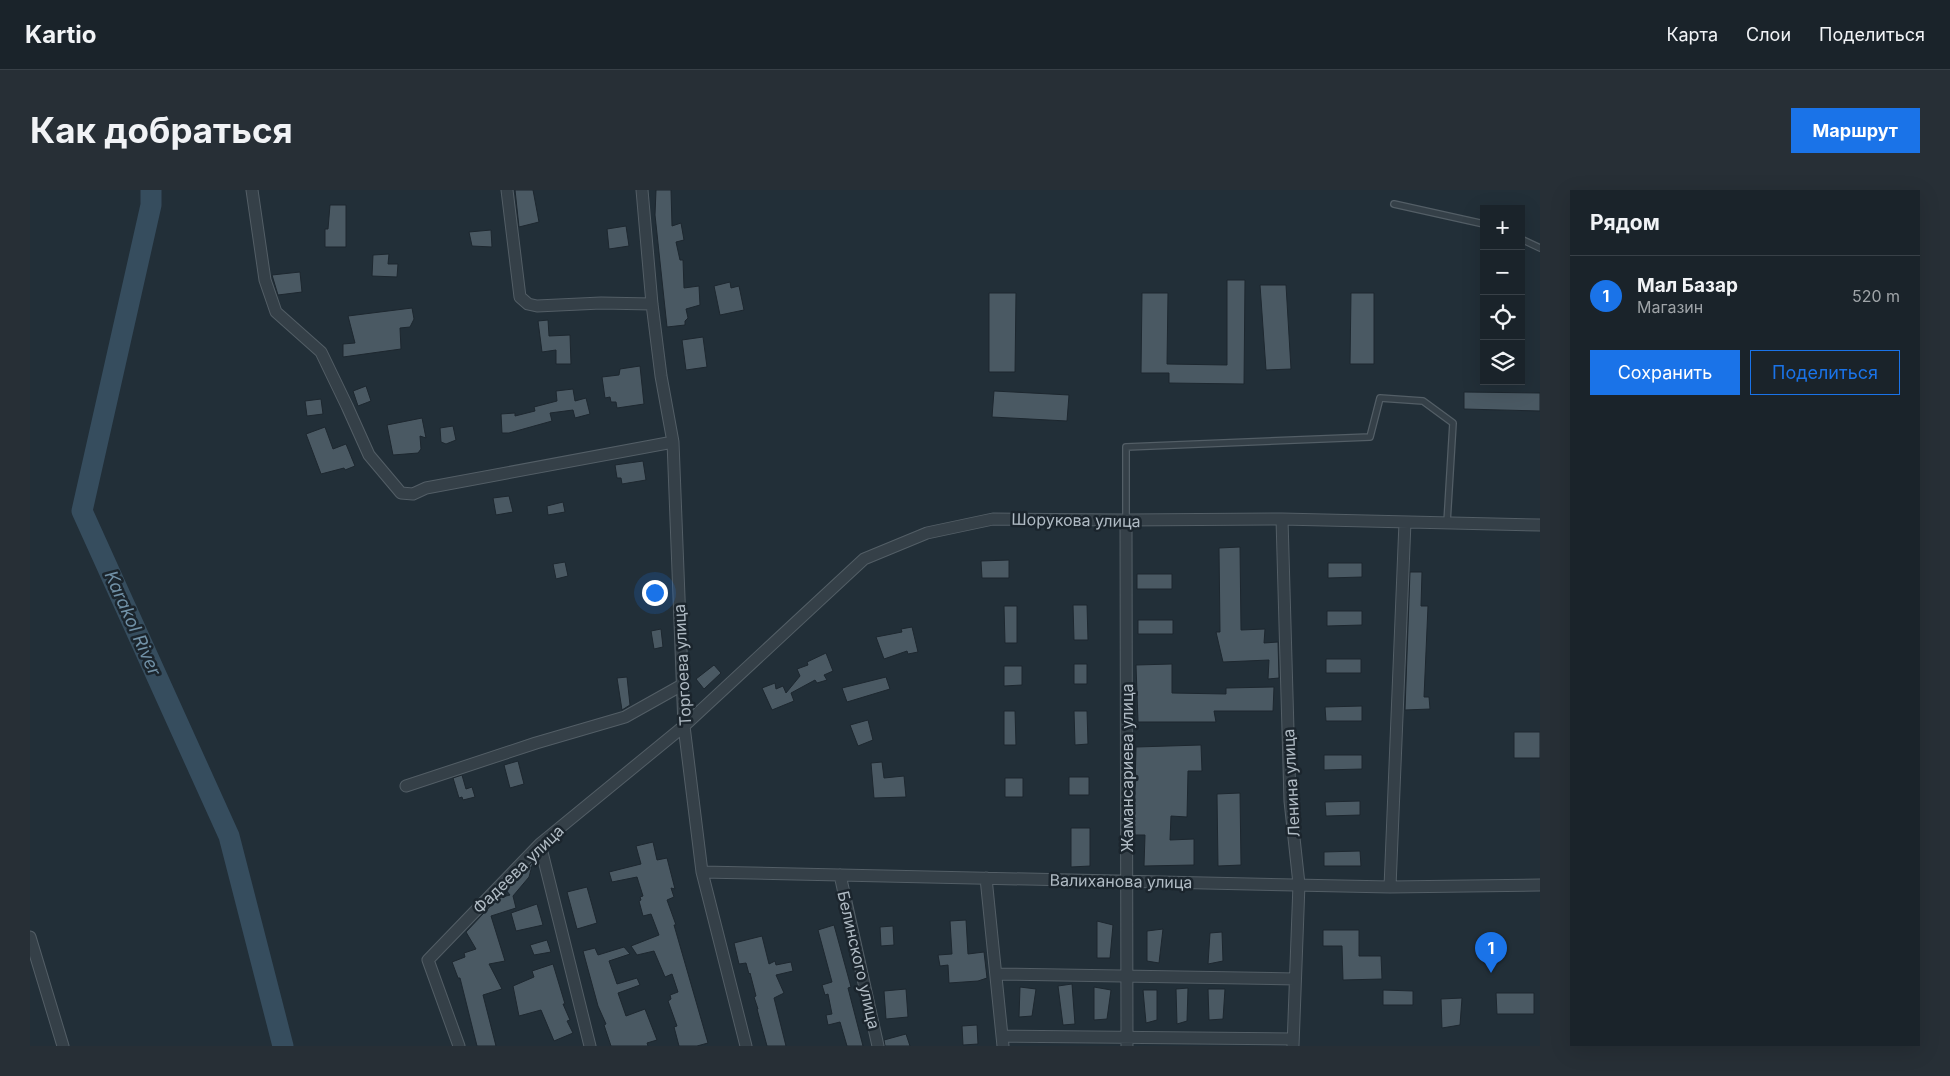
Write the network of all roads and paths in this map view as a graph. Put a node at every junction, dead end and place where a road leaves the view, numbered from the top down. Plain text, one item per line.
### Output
1 (252, 190) edge
2 (507, 190) edge
3 (642, 190) edge
4 (1394, 204) dead end
5 (1480, 223) edge
6 (1525, 241) edge
7 (1540, 248) edge
8 (652, 304) junction
9 (673, 442) junction
10 (1126, 520) junction
11 (1282, 520) junction
12 (1405, 522) junction
13 (1447, 523) junction
14 (1540, 525) edge
15 (682, 685) junction
16 (684, 726) junction
17 (406, 786) dead end
18 (540, 844) junction
19 (702, 872) junction
20 (840, 875) junction
21 (986, 878) junction
22 (1127, 881) junction
23 (1299, 884) junction
24 (1540, 885) edge
25 (1390, 887) junction
26 (30, 937) edge
27 (996, 974) junction
28 (1127, 978) junction
29 (1295, 978) junction
30 (1003, 1041) edge
31 (1127, 1041) edge
32 (1293, 1042) edge
33 (63, 1046) edge
34 (459, 1046) edge
35 (590, 1046) edge
36 (746, 1046) edge
37 (878, 1046) edge

1 - 9 street
2 - 8 street
3 - 8 street, Торгоева улица
4 - 5 lane
6 - 7 lane
8 - 9 street, Торгоева улица
9 - 15 street, Торгоева улица
10 - 11 street, Шорукова улица
10 - 13 lane
10 - 16 street, Шорукова улица
10 - 22 street, Жамансариева улица
11 - 12 street, Шорукова улица
11 - 23 street, Ленина улица
12 - 13 street, Шорукова улица
12 - 25 street
13 - 14 street, Шорукова улица
15 - 16 street, Торгоева улица
15 - 17 street
16 - 18 street, Фадеева улица
16 - 19 street, Торгоева улица
18 - 34 street, Фадеева улица
18 - 35 street
19 - 20 street, Валиханова улица
19 - 36 street, Торгоева улица
20 - 21 street, Валиханова улица
20 - 37 street, Белинского улица
21 - 22 street, Валиханова улица
21 - 27 street
22 - 23 street, Валиханова улица
22 - 28 street, Жамансариева улица
23 - 25 street, Валиханова улица
23 - 29 street, Ленина улица
24 - 25 street, Валиханова улица
26 - 33 street
27 - 28 street
27 - 30 street
28 - 29 street
28 - 31 street, Жамансариева улица
29 - 32 street, Ленина улица
30 - 31 street
31 - 32 street

